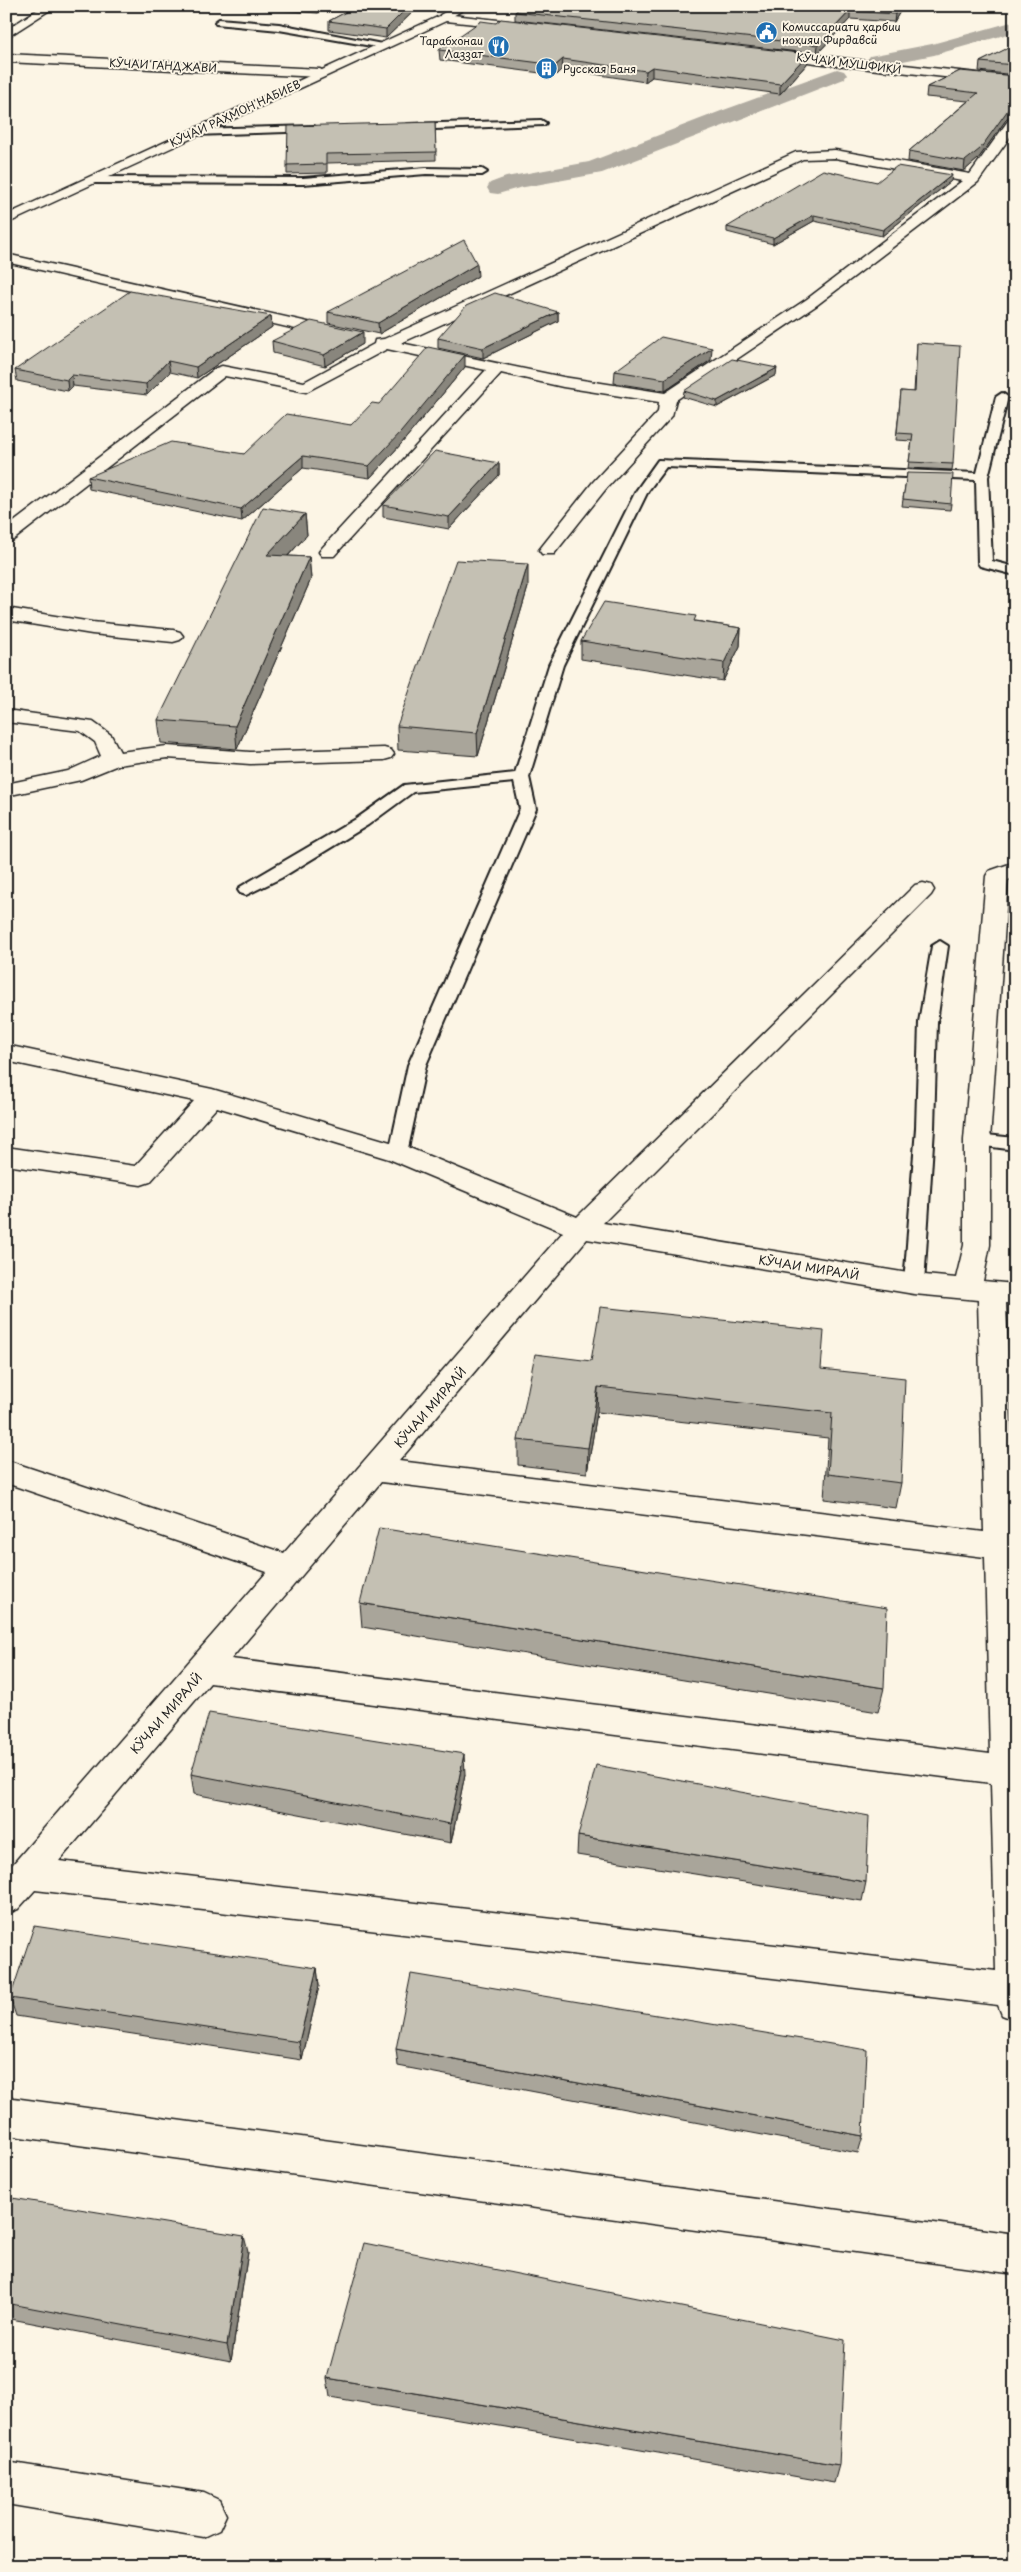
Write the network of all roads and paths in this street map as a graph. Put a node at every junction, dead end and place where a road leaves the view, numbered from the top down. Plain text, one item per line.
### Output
1 (51, 6) edge
2 (464, 6) edge
3 (444, 17) junction
4 (219, 22) dead end
5 (543, 28) edge
6 (6, 35) edge
7 (384, 45) junction
8 (761, 53) edge
9 (6, 58) edge
10 (320, 73) junction
11 (1015, 81) edge
12 (541, 123) dead end
13 (1013, 125) edge
14 (402, 127) edge
15 (323, 129) edge
16 (194, 132) junction
17 (482, 172) dead end
18 (92, 180) junction
19 (973, 180) junction
20 (6, 220) edge
21 (6, 258) edge
22 (385, 344) junction
23 (497, 368) junction
24 (668, 398) junction
25 (1002, 398) dead end
26 (982, 477) junction
27 (6, 537) edge
28 (548, 550) dead end
29 (328, 552) dead end
30 (1015, 571) edge
31 (6, 614) edge
32 (173, 636) dead end
33 (6, 716) edge
34 (384, 754) dead end
35 (113, 759) junction
36 (521, 777) junction
37 (6, 790) edge
38 (1015, 869) edge
39 (246, 890) dead end
40 (923, 890) dead end
41 (940, 946) dead end
42 (6, 1053) edge
43 (212, 1097) junction
44 (977, 1140) junction
45 (1015, 1144) edge
46 (398, 1153) junction
47 (6, 1156) edge
48 (581, 1229) junction
49 (914, 1284) junction
50 (991, 1292) edge
51 (376, 1470) junction
52 (6, 1471) edge
53 (1007, 1547) edge
54 (291, 1568) junction
55 (203, 1670) junction
56 (1007, 1771) junction
57 (17, 1886) edge
58 (1014, 1990) edge
59 (1015, 2003) edge
60 (6, 2116) edge
61 (1015, 2254) edge
62 (6, 2483) edge
63 (204, 2515) dead end

1 - 6 street
2 - 3 street, КӮЧАИ РАҲМОН НАБИЕВ
3 - 5 street
3 - 7 street, КӮЧАИ РАҲМОН НАБИЕВ
4 - 7 lane
7 - 10 street, КӮЧАИ РАҲМОН НАБИЕВ
8 - 11 street, КӮЧАИ МУШФИҚӢ
9 - 10 street, КӮЧАИ ГАНДЖАВИ
10 - 16 street, КӮЧАИ РАҲМОН НАБИЕВ
12 - 14 lane
13 - 19 street
15 - 16 lane
16 - 18 street, КӮЧАИ РАҲМОН НАБИЕВ
17 - 18 lane
18 - 20 street, КӮЧАИ РАҲМОН НАБИЕВ
19 - 22 street
19 - 24 street
21 - 22 street
22 - 23 street
22 - 27 street
23 - 24 street
23 - 29 street
24 - 28 street
25 - 26 lane
26 - 30 lane
26 - 36 lane
31 - 32 street
33 - 35 street
34 - 35 street
35 - 37 street
36 - 39 lane
36 - 46 lane
38 - 44 street
40 - 48 street
41 - 49 lane
42 - 43 street
43 - 46 street
43 - 47 street
44 - 45 lane
44 - 50 street
46 - 48 street
48 - 49 street, КӮЧАИ МИРАЛӢ
48 - 51 street, КӮЧАИ МИРАЛӢ
49 - 50 street, КӮЧАИ МИРАЛӢ
50 - 53 street
51 - 53 street
51 - 54 street, КӮЧАИ МИРАЛӢ
52 - 54 street
53 - 56 street
54 - 55 street, КӮЧАИ МИРАЛӢ
55 - 56 street
55 - 57 street, КӮЧАИ МИРАЛӢ
56 - 58 street
57 - 58 street
58 - 59 street
60 - 61 street
62 - 63 street

